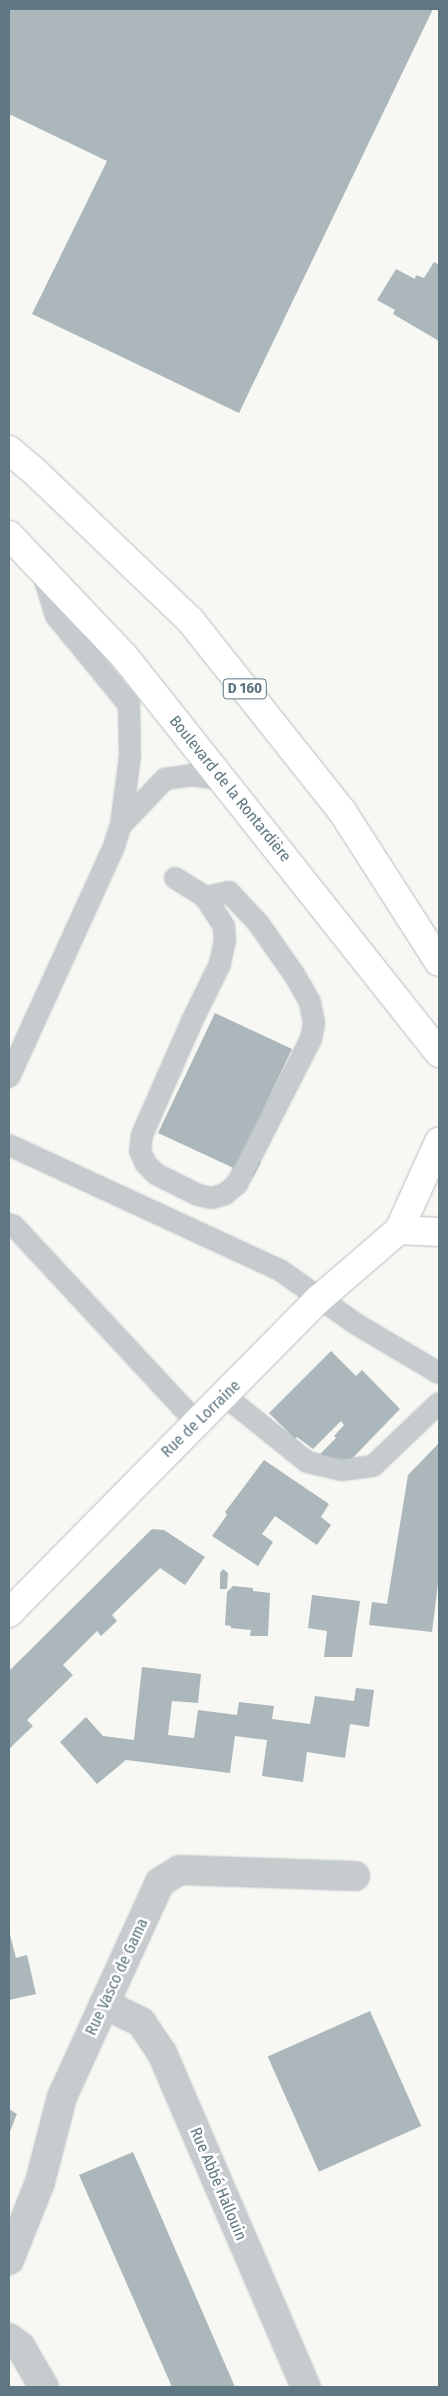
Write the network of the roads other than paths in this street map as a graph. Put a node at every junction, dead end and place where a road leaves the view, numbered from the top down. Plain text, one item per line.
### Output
1 (9, 450) edge
2 (9, 535) edge
3 (42, 569) junction
4 (223, 780) junction
5 (121, 825) junction
6 (174, 878) dead end
7 (205, 897) junction
8 (439, 962) edge
9 (439, 1053) edge
10 (9, 1077) edge
11 (439, 1142) edge
12 (9, 1145) edge
13 (9, 1224) edge
14 (399, 1230) junction
15 (439, 1232) edge
16 (319, 1299) junction
17 (439, 1374) edge
18 (225, 1396) junction
19 (439, 1403) edge
20 (196, 1422) junction
21 (9, 1613) edge
22 (355, 1876) dead end
23 (104, 2004) junction
24 (9, 2260) edge
25 (9, 2338) edge
26 (44, 2387) edge
27 (306, 2387) edge

1 - 8 main road, D 160
2 - 3 main road, Boulevard de la Rontardière
3 - 4 main road, Boulevard de la Rontardière
3 - 5 lane
4 - 5 lane
4 - 9 main road, Boulevard de la Rontardière
5 - 10 lane
6 - 7 lane
7 - 7 lane
11 - 14 main road, Rue de Lorraine
12 - 16 lane
13 - 20 lane
14 - 15 main road
14 - 16 main road, Rue de Lorraine
16 - 17 lane
16 - 18 main road, Rue de Lorraine
18 - 19 lane
18 - 20 main road, Rue de Lorraine
20 - 21 main road, Rue de Lorraine
22 - 23 street, Rue Vasco de Gama
23 - 24 street, Rue Vasco de Gama
23 - 27 street, Rue Abbé Hallouin
25 - 26 street

